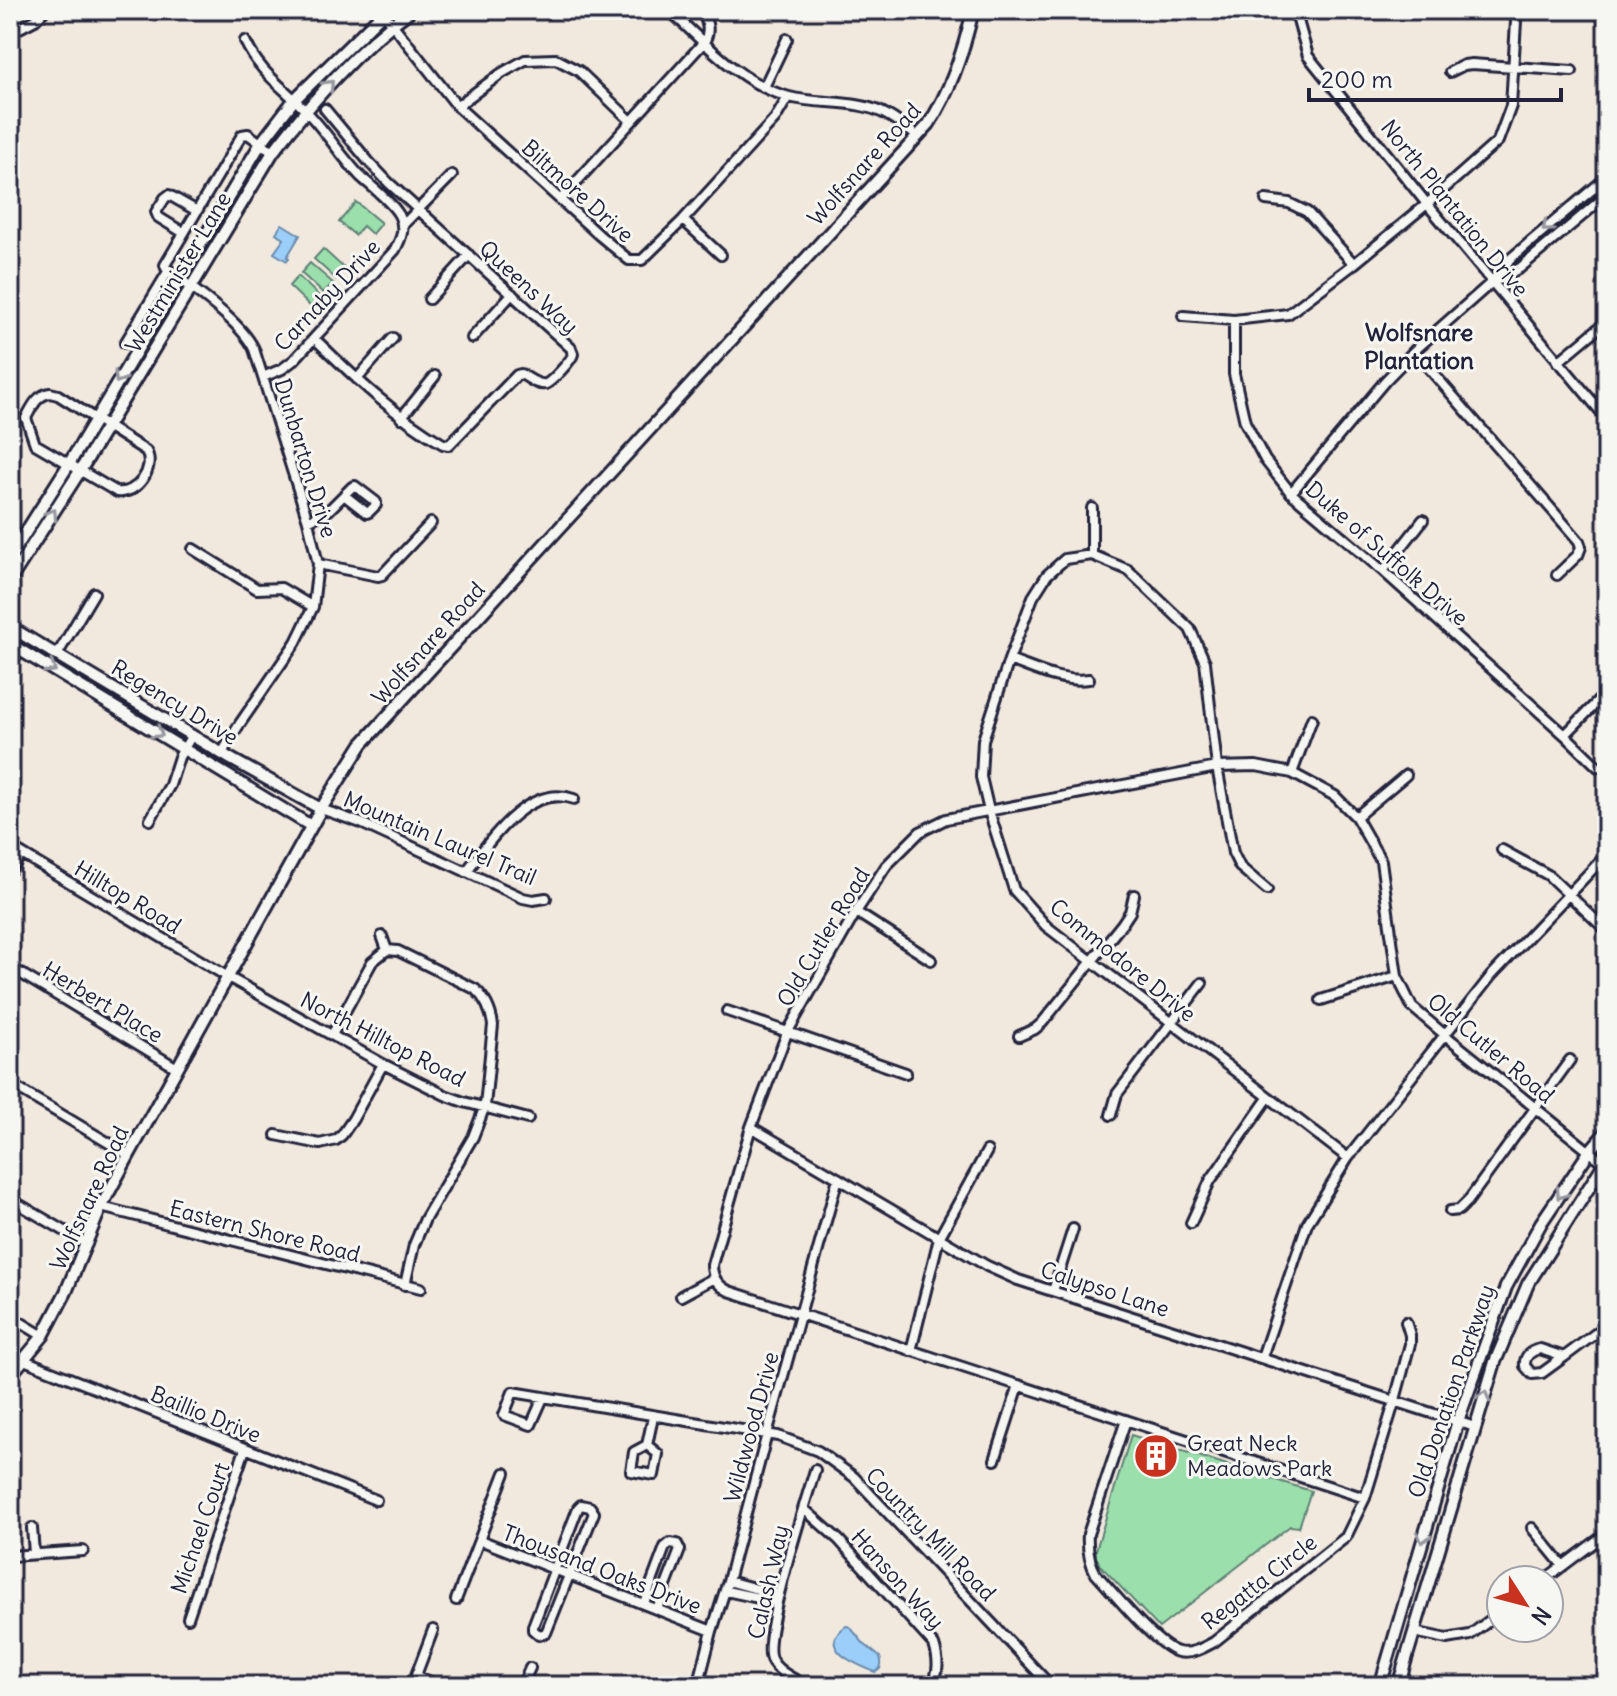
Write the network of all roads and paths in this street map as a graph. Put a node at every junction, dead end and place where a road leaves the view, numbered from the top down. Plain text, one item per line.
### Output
1 (45, 10) edge
2 (411, 10) edge
3 (669, 10) edge
4 (690, 10) edge
5 (702, 10) edge
6 (973, 10) edge
7 (1295, 10) edge
8 (1513, 10) edge
9 (383, 11) edge
10 (677, 17) junction
11 (392, 24) junction
12 (10, 33) edge
13 (787, 39) dead end
14 (245, 41) dead end
15 (704, 42) junction
16 (1515, 67) junction
17 (1572, 71) dead end
18 (1450, 72) dead end
19 (764, 87) junction
20 (788, 97) junction
21 (294, 100) junction
22 (457, 106) junction
23 (325, 109) dead end
24 (306, 111) junction
25 (631, 121) junction
26 (918, 137) junction
27 (261, 143) junction
28 (273, 152) junction
29 (369, 162) junction
30 (358, 174) junction
31 (452, 175) dead end
32 (1607, 177) edge
33 (1607, 195) edge
34 (560, 200) junction
35 (1266, 200) dead end
36 (1427, 204) junction
37 (419, 210) junction
38 (197, 211) junction
39 (683, 220) junction
40 (402, 226) junction
41 (184, 233) junction
42 (469, 255) junction
43 (721, 255) dead end
44 (1354, 264) junction
45 (169, 270) junction
46 (179, 278) junction
47 (1492, 282) junction
48 (192, 287) junction
49 (512, 294) junction
50 (429, 299) dead end
51 (1183, 316) dead end
52 (1234, 320) junction
53 (1607, 321) edge
54 (393, 338) dead end
55 (472, 338) dead end
56 (315, 339) junction
57 (125, 343) dead end
58 (1414, 351) junction
59 (1558, 362) junction
60 (435, 376) dead end
61 (263, 377) junction
62 (357, 379) junction
63 (401, 418) junction
64 (1607, 419) edge
65 (101, 422) junction
66 (75, 467) junction
67 (1291, 493) junction
68 (344, 495) dead end
69 (1092, 508) dead end
70 (1423, 520) dead end
71 (308, 521) junction
72 (431, 523) dead end
73 (193, 549) dead end
74 (1092, 555) junction
75 (10, 557) edge
76 (318, 564) junction
77 (1383, 571) junction
78 (1557, 575) dead end
79 (10, 580) edge
80 (94, 593) dead end
81 (313, 607) junction
82 (10, 627) edge
83 (10, 644) edge
84 (57, 655) junction
85 (1009, 660) junction
86 (1089, 679) dead end
87 (98, 680) junction
88 (91, 692) junction
89 (1607, 692) edge
90 (1312, 719) dead end
91 (192, 735) junction
92 (1565, 735) junction
93 (184, 749) junction
94 (227, 756) junction
95 (1217, 767) junction
96 (1598, 767) dead end
97 (223, 772) junction
98 (1292, 773) junction
99 (1406, 775) dead end
100 (574, 799) dead end
101 (321, 809) junction
102 (989, 811) junction
103 (1356, 817) junction
104 (150, 820) dead end
105 (311, 826) junction
106 (10, 847) edge
107 (1502, 850) dead end
108 (22, 854) junction
109 (1607, 854) edge
110 (10, 871) edge
111 (466, 872) junction
112 (1267, 890) dead end
113 (1568, 893) junction
114 (1134, 895) dead end
115 (546, 898) dead end
116 (856, 912) junction
117 (1607, 931) edge
118 (382, 936) dead end
119 (387, 950) junction
120 (931, 960) dead end
121 (1092, 962) junction
122 (10, 967) edge
123 (1397, 976) junction
124 (228, 977) junction
125 (1202, 983) dead end
126 (1321, 1000) dead end
127 (727, 1011) dead end
128 (1171, 1023) junction
129 (787, 1033) junction
130 (332, 1035) junction
131 (1445, 1035) junction
132 (1019, 1036) dead end
133 (1570, 1060) dead end
134 (383, 1064) junction
135 (177, 1068) junction
136 (906, 1073) dead end
137 (10, 1084) edge
138 (1268, 1098) junction
139 (485, 1106) junction
140 (1535, 1109) junction
141 (1111, 1115) dead end
142 (528, 1119) dead end
143 (751, 1127) junction
144 (1607, 1131) edge
145 (276, 1135) dead end
146 (987, 1151) dead end
147 (1589, 1152) junction
148 (129, 1155) junction
149 (1348, 1158) junction
150 (1606, 1163) edge
151 (838, 1178) junction
152 (10, 1199) edge
153 (101, 1207) junction
154 (1450, 1211) dead end
155 (1191, 1223) dead end
156 (1073, 1229) dead end
157 (939, 1238) junction
158 (87, 1244) junction
159 (714, 1278) junction
160 (405, 1285) junction
161 (421, 1288) dead end
162 (1053, 1291) junction
163 (681, 1296) dead end
164 (801, 1314) junction
165 (10, 1316) edge
166 (1406, 1322) dead end
167 (1607, 1325) edge
168 (43, 1336) junction
169 (911, 1351) junction
170 (1262, 1357) junction
171 (1564, 1357) dead end
172 (24, 1360) junction
173 (10, 1376) edge
174 (1019, 1385) junction
175 (543, 1398) junction
176 (1395, 1400) junction
177 (653, 1417) junction
178 (1126, 1420) junction
179 (1458, 1421) junction
180 (1475, 1427) junction
181 (767, 1434) junction
182 (647, 1445) dead end
183 (245, 1449) junction
184 (995, 1460) dead end
185 (815, 1470) dead end
186 (505, 1473) dead end
187 (1365, 1498) junction
188 (376, 1500) dead end
189 (804, 1509) junction
190 (32, 1528) dead end
191 (1532, 1528) dead end
192 (1607, 1533) edge
193 (480, 1540) junction
194 (83, 1551) dead end
195 (34, 1553) junction
196 (10, 1556) edge
197 (1561, 1564) edge
198 (1565, 1564) edge
199 (554, 1570) junction
200 (569, 1575) junction
201 (728, 1581) junction
202 (726, 1591) junction
203 (778, 1598) junction
204 (456, 1600) dead end
205 (644, 1603) junction
206 (657, 1609) junction
207 (188, 1618) dead end
208 (1485, 1624) edge
209 (433, 1630) dead end
210 (712, 1631) junction
211 (1414, 1632) junction
212 (530, 1668) dead end
213 (416, 1676) junction
214 (412, 1686) edge
215 (440, 1686) edge
216 (522, 1686) edge
217 (698, 1686) edge
218 (806, 1686) edge
219 (932, 1686) edge
220 (1051, 1686) edge
221 (1380, 1686) edge
222 (1398, 1686) edge

1 - 12 street
2 - 11 street, Westminister Lane
3 - 10 street
4 - 10 street
5 - 15 street
6 - 26 street, Wolfsnare Road
7 - 36 street, North Plantation Drive
8 - 16 street
9 - 11 street, Biltmore Drive
9 - 21 street, Westminister Lane
10 - 15 street
11 - 22 street, Biltmore Drive
24 -> 11 street, Westminister Lane
13 - 19 street
14 - 21 street, Carnaby Drive
15 - 19 street
15 - 25 street
16 - 17 street
16 - 18 street
16 - 36 street
19 - 20 street
20 - 26 street
20 - 39 street, Biltmore Drive
21 - 24 street, Carnaby Drive
21 - 27 street, Westminister Lane
22 - 25 street
22 - 34 street, Biltmore Drive
23 - 29 street, Queens Way
24 - 28 street, Westminister Lane
24 - 30 street, Carnaby Drive
25 - 34 street
26 - 101 street, Wolfsnare Road
27 - 28 street
27 - 38 street
27 - 46 street, Westminister Lane
28 - 48 street, Westminister Lane
29 - 30 street
29 - 37 street, Queens Way
30 - 40 street, Carnaby Drive
31 - 37 street, Carnaby Drive
32 -> 47 street
33 - 47 street
34 - 39 street, Biltmore Drive
35 - 44 street
36 - 44 street
36 - 47 street, North Plantation Drive
37 - 40 street, Carnaby Drive
37 - 42 street, Queens Way
38 - 41 street
38 - 41 street
39 - 43 street
40 - 56 street, Carnaby Drive
41 - 45 street
42 - 49 street, Queens Way
42 - 50 street
44 - 52 street
45 - 46 street, Dunbarton Drive
45 - 57 street
46 - 48 street, Dunbarton Drive
46 -> 65 street, Westminister Lane
47 - 58 street
47 - 59 street, North Plantation Drive
48 - 61 street, Dunbarton Drive
48 - 65 street, Westminister Lane
49 - 55 street
49 - 63 street, Queens Way
51 - 52 street
52 - 67 street, Duke of Suffolk Drive
53 - 59 street
54 - 62 street
56 - 61 street, Carnaby Drive
56 - 62 street, Queens Way
58 - 67 street
58 - 78 street
59 - 64 street, North Plantation Drive
60 - 63 street
61 - 71 street, Dunbarton Drive
62 - 63 street, Queens Way
65 - 66 street, Westminister Lane
65 - 66 street
65 - 66 street
66 - 75 street, Westminister Lane
79 -> 66 street, Westminister Lane
67 - 77 street, Duke of Suffolk Drive
68 - 71 street
69 - 74 street
70 - 77 street
71 - 76 street, Dunbarton Drive
72 - 76 street
73 - 81 street
74 - 85 street, Commodore Drive
74 - 95 street
76 - 81 street, Dunbarton Drive
77 - 92 street, Duke of Suffolk Drive
80 - 84 street
81 - 94 street, Dunbarton Drive
82 - 84 street, Regency Drive
83 -> 88 street, Regency Drive
84 - 87 street, Regency Drive
85 - 86 street
85 - 102 street, Commodore Drive
87 - 88 street
87 - 91 street, Regency Drive
88 -> 93 street, Regency Drive
89 - 92 street
90 - 98 street
91 - 93 street
91 - 94 street, Regency Drive
92 - 96 street, Duke of Suffolk Drive
93 - 97 street, Regency Drive
93 - 104 street
94 - 97 street, Dunbarton Drive
94 - 101 street, Regency Drive
95 - 98 street, Old Cutler Road
95 - 102 street, Old Cutler Road
95 - 112 street
97 - 105 street, Regency Drive
98 - 103 street, Old Cutler Road
99 - 103 street
100 - 111 street
101 - 105 street, Wolfsnare Road
101 - 111 street, Mountain Laurel Trail
102 - 116 street, Old Cutler Road
102 - 121 street, Commodore Drive
103 - 123 street, Old Cutler Road
105 - 124 street, Wolfsnare Road
106 - 108 street, Hilltop Road
107 - 113 street
108 - 110 street
108 - 124 street, Hilltop Road
109 - 113 street
111 - 115 street, Mountain Laurel Trail
113 - 117 street
113 - 131 street
114 - 121 street
116 - 120 street
116 - 129 street, Old Cutler Road
118 - 119 street
119 - 130 street
119 - 139 street
121 - 128 street, Commodore Drive
121 - 132 street
122 - 135 street, Herbert Place
123 - 126 street
123 - 131 street, Old Cutler Road
124 - 130 street, North Hilltop Road
124 - 135 street, Wolfsnare Road
125 - 128 street
127 - 129 street
128 - 138 street, Commodore Drive
128 - 141 street
129 - 136 street
129 - 143 street, Old Cutler Road
130 - 134 street, North Hilltop Road
131 - 140 street, Old Cutler Road
131 - 149 street
133 - 140 street
134 - 139 street, North Hilltop Road
134 - 145 street
135 - 148 street, Wolfsnare Road
137 - 148 street
138 - 149 street, Commodore Drive
138 - 155 street
139 - 142 street, North Hilltop Road
139 - 160 street
140 - 147 street, Old Cutler Road
140 - 154 street
143 - 151 street, Calypso Lane
143 - 159 street, Old Cutler Road
144 - 147 street, Old Donation Parkway
146 - 157 street
147 - 150 street, Old Cutler Road
147 -> 179 street, Old Donation Parkway
148 - 153 street, Wolfsnare Road
149 - 170 street
180 -> 150 street, Old Donation Parkway
151 - 157 street, Calypso Lane
151 - 164 street, Wildwood Drive
152 - 158 street
153 - 158 street, Wolfsnare Road
153 - 160 street, Eastern Shore Road
156 - 162 street
157 - 162 street, Calypso Lane
157 - 169 street
158 - 168 street, Wolfsnare Road
159 - 163 street
159 - 164 street
160 - 161 street, Eastern Shore Road
162 - 170 street, Calypso Lane
164 - 169 street
164 - 181 street, Wildwood Drive
165 - 168 street
166 - 176 street, Regatta Circle
167 - 171 street
168 - 172 street, Wolfsnare Road
169 - 174 street
170 - 176 street, Calypso Lane
172 - 173 street, Wolfsnare Road
172 - 183 street, Baillio Drive
174 - 178 street
174 - 184 street
175 - 175 street, Country Mill Road
175 - 177 street, Country Mill Road
176 - 179 street, Calypso Lane
176 - 187 street, Regatta Circle
177 - 181 street, Country Mill Road
177 - 182 street
178 - 187 street
178 - 187 street, Regatta Circle
179 - 180 street, Calypso Lane
179 -> 221 street, Old Donation Parkway
180 - 211 street, Old Donation Parkway
181 - 201 street, Wildwood Drive
181 - 220 street, Country Mill Road
183 - 188 street, Baillio Drive
183 - 207 street, Michael Court
185 - 189 street, Calash Way
186 - 193 street
189 - 203 street, Calash Way
189 - 219 street, Hanson Way
190 - 195 street
191 - 197 street
192 - 198 street
193 - 199 street, Thousand Oaks Drive
193 - 204 street
194 - 195 street
195 - 196 street
199 - 200 street, Thousand Oaks Drive
199 - 200 street
199 - 200 street
200 - 205 street, Thousand Oaks Drive
201 - 202 street, Wildwood Drive
201 - 203 street
202 - 203 street
202 - 210 street, Wildwood Drive
203 - 218 street, Calash Way
205 - 206 street, Thousand Oaks Drive
205 - 206 street
206 - 210 street, Thousand Oaks Drive
208 - 211 street
209 - 213 street
210 - 217 street, Wildwood Drive
211 - 222 street, Old Donation Parkway
212 - 216 street
213 - 214 street
213 - 215 street

